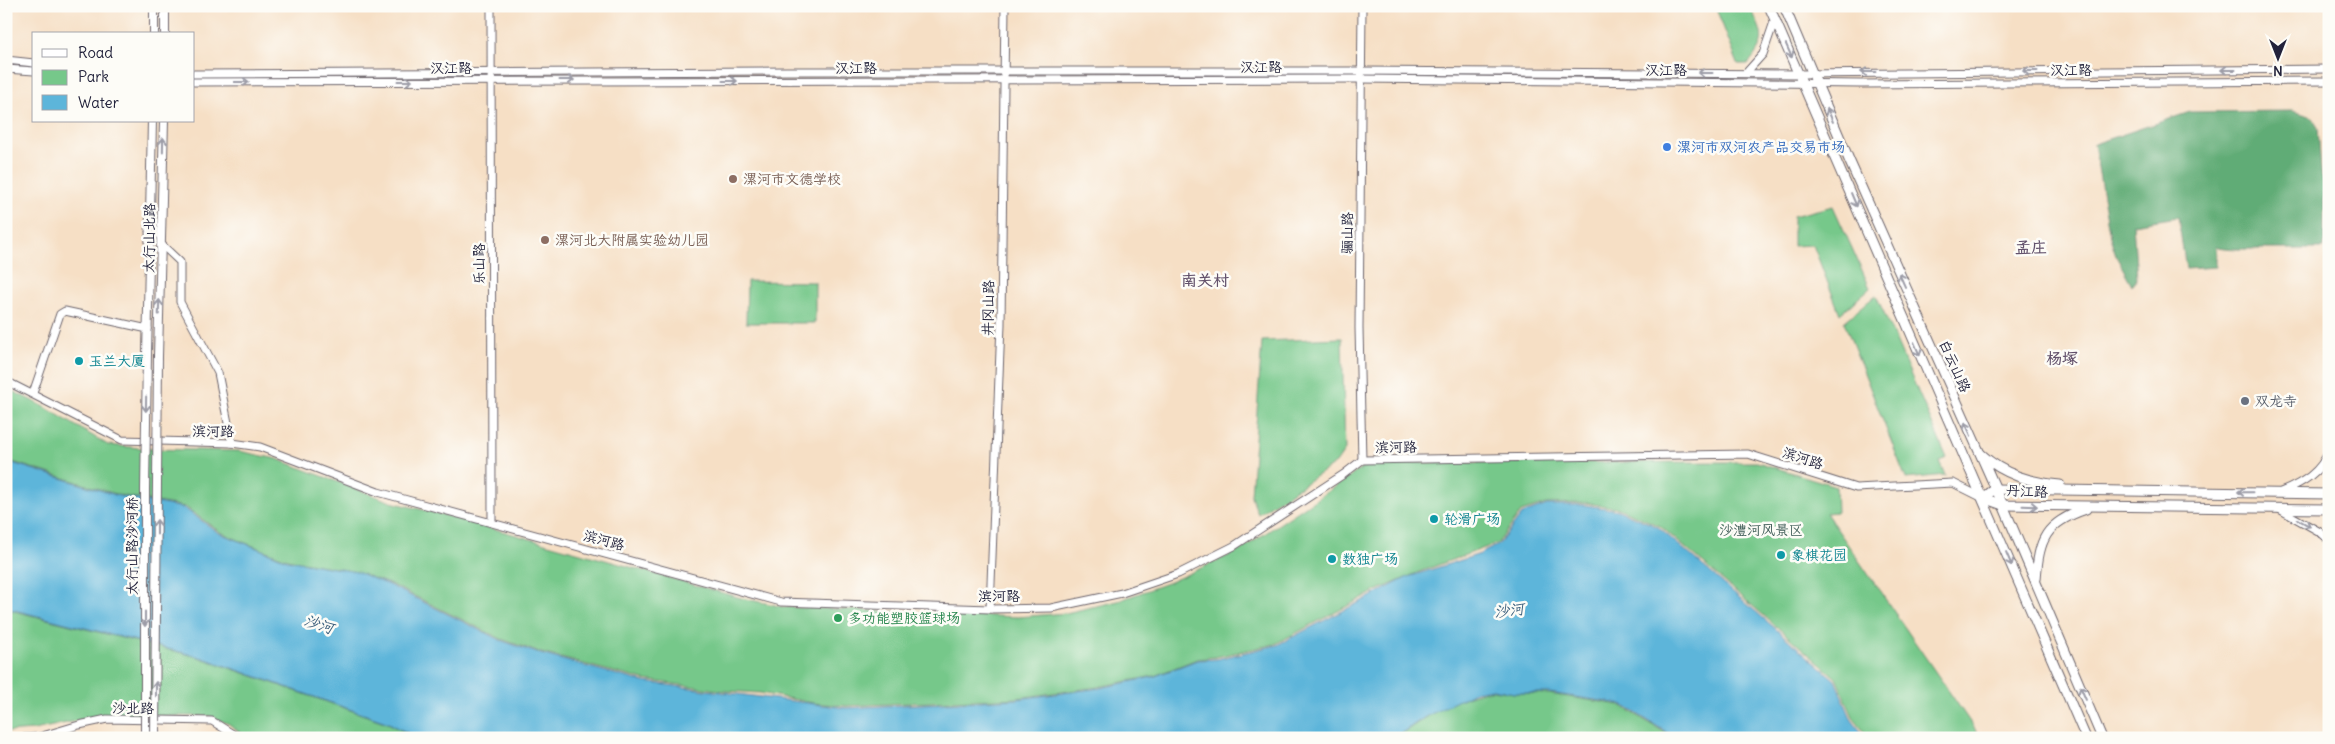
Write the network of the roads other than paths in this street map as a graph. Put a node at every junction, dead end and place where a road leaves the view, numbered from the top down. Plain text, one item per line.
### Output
1 (154, 6) edge
2 (165, 6) edge
3 (491, 6) edge
4 (1005, 6) edge
5 (1362, 6) edge
6 (1769, 6) edge
7 (1784, 6) edge
8 (1775, 19) junction
9 (154, 32) edge
10 (165, 32) edge
11 (6, 60) edge
12 (32, 63) edge
13 (6, 68) edge
14 (2329, 69) edge
15 (32, 71) edge
16 (1362, 71) junction
17 (492, 72) junction
18 (1005, 72) junction
19 (1746, 73) junction
20 (1812, 73) junction
21 (195, 74) edge
22 (1800, 78) junction
23 (1361, 79) junction
24 (492, 80) junction
25 (1004, 81) junction
26 (2329, 81) edge
27 (195, 82) edge
28 (1816, 83) junction
29 (152, 122) edge
30 (164, 122) edge
31 (161, 244) junction
32 (148, 329) junction
33 (147, 355) joint
34 (158, 356) joint
35 (6, 381) edge
36 (33, 393) junction
37 (232, 443) junction
38 (1977, 450) junction
39 (2329, 450) edge
40 (1362, 460) junction
41 (1995, 489) junction
42 (2098, 490) junction
43 (2279, 493) junction
44 (2329, 494) edge
45 (1983, 498) junction
46 (2002, 505) junction
47 (2094, 507) junction
48 (2278, 509) junction
49 (2329, 510) edge
50 (492, 522) junction
51 (2329, 540) edge
52 (2036, 582) junction
53 (990, 609) junction
54 (24, 738) edge
55 (145, 738) edge
56 (156, 738) edge
57 (239, 738) edge
58 (2086, 738) edge
59 (2102, 738) edge

1 - 9 main road
2 - 10 main road
3 - 17 street, 乐山路
4 - 18 street, 井冈山路
5 - 16 street, 骊山路
6 - 8 highway, 白云山路
7 - 20 highway, 白云山路
8 - 19 street
8 -> 22 highway, 白云山路
11 - 12 street
13 - 15 street
14 -> 20 street, 汉江路
16 - 18 street, 汉江路
19 -> 16 street, 汉江路
16 - 23 street, 骊山路
17 - 18 street, 汉江路
17 - 21 street, 汉江路
17 - 24 street, 乐山路
18 - 25 street, 井冈山路
19 - 22 street, 汉江路
20 - 22 street, 汉江路
20 - 28 highway, 白云山路
22 - 23 street, 汉江路
22 - 28 street, 汉江路
22 -> 45 highway, 白云山路
23 - 25 street, 汉江路
23 - 40 street, 骊山路
24 -> 25 street, 汉江路
27 -> 24 street, 汉江路
24 - 50 street, 乐山路
25 - 53 street, 井冈山路
26 - 28 street, 汉江路
38 -> 28 highway, 白云山路
29 - 32 main road, 太行山北路
31 -> 30 main road, 太行山北路
34 -> 31 main road, 太行山北路
31 - 37 street
32 - 33 main road, 太行山北路
32 - 36 street
33 -> 55 main road, 太行山路沙河桥, bridge
56 -> 34 main road, 太行山路沙河桥, bridge
35 - 36 street, 滨河路
36 - 37 street, 滨河路
37 - 50 street, 滨河路
38 - 41 highway, 白云山路
38 - 42 highway
39 - 43 street
40 - 45 street, 滨河路
40 - 53 street, 滨河路
41 - 42 highway, 丹江路
41 - 45 highway, 丹江路
41 - 46 highway, 白云山路
43 -> 42 highway, 丹江路
43 - 44 highway, 丹江路
45 - 46 highway, 丹江路
45 -> 58 highway, 白云山路
46 -> 47 highway, 丹江路
46 - 52 highway, 白云山路
47 - 48 highway, 丹江路
47 - 52 highway
48 - 49 highway, 丹江路
48 -> 51 street
50 - 53 street, 滨河路
59 -> 52 highway, 白云山路
54 - 57 street, 沙北路

